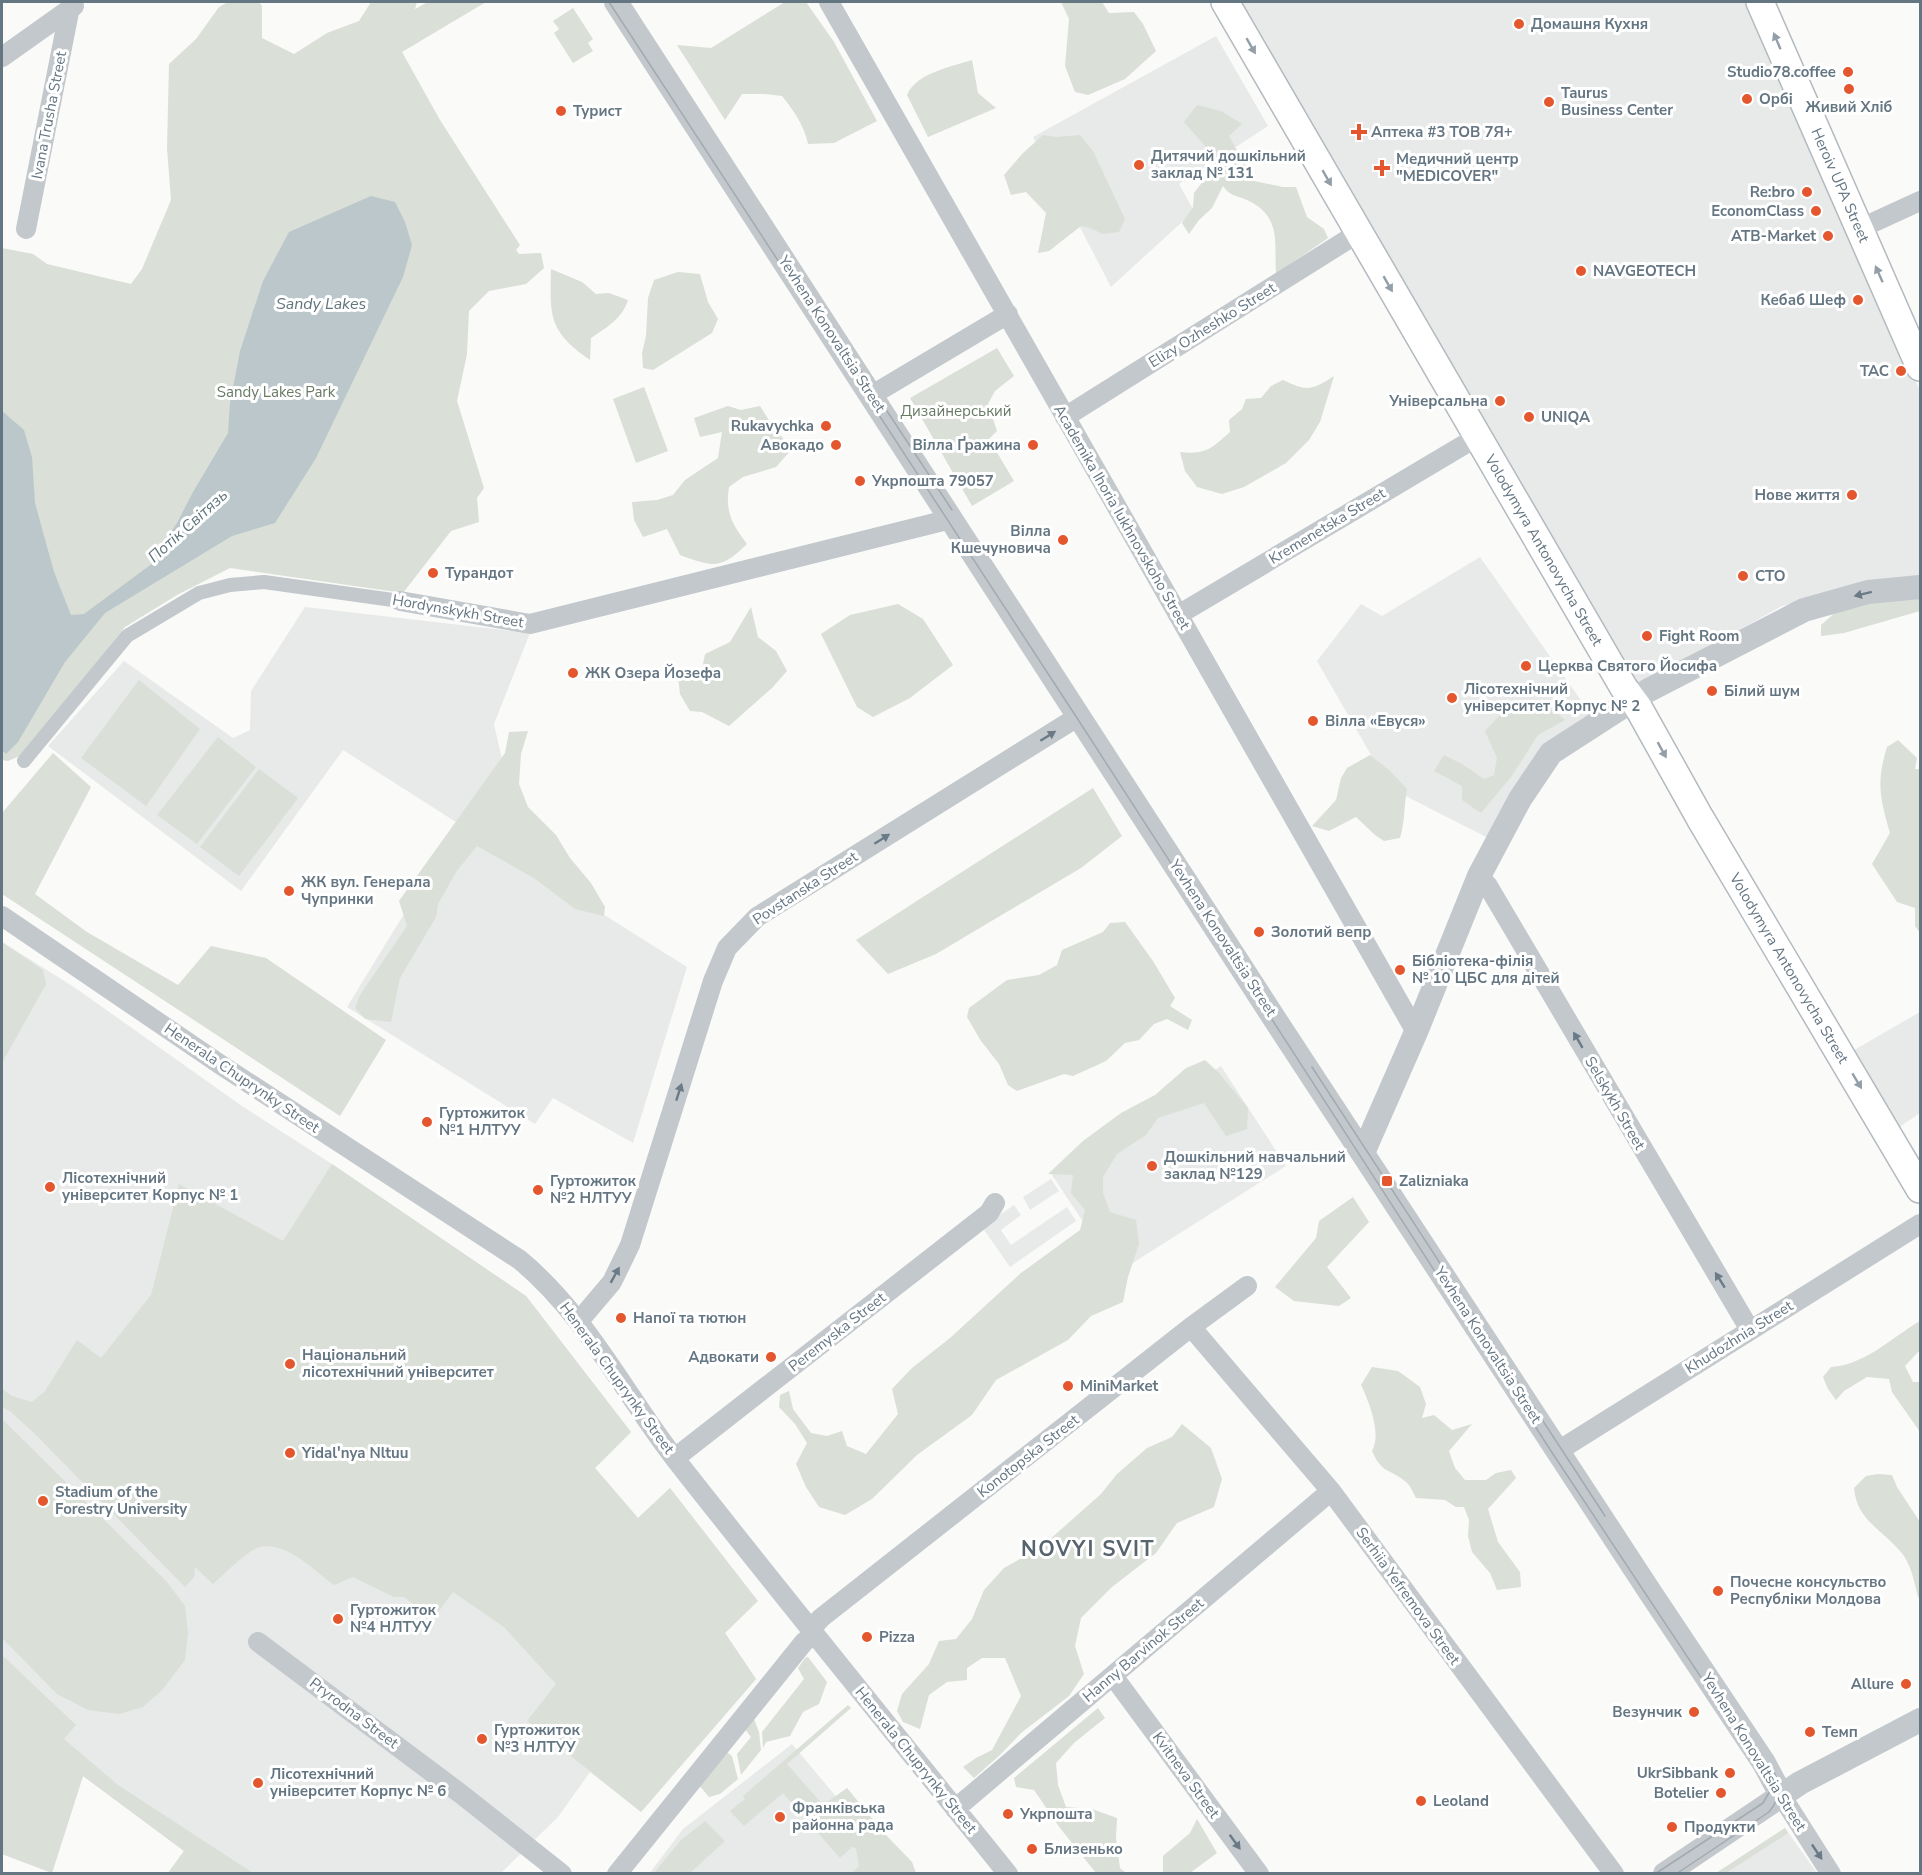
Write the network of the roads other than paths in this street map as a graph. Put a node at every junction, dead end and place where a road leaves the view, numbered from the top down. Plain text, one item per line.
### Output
1 (616, 2) edge
2 (829, 2) edge
3 (1225, 2) edge
4 (1760, 2) edge
5 (74, 4) edge
6 (2, 57) edge
7 (1920, 201) edge
8 (26, 229) dead end
9 (1859, 230) junction
10 (1358, 233) junction
11 (1008, 314) junction
12 (1920, 366) edge
13 (872, 395) junction
14 (1065, 417) junction
15 (1477, 437) junction
16 (951, 519) junction
17 (1920, 587) edge
18 (400, 601) joint
19 (1178, 615) junction
20 (1633, 699) junction
21 (1080, 716) junction
22 (24, 761) dead end
23 (1479, 876) junction
24 (2, 916) edge
25 (1416, 1032) junction
26 (1363, 1153) junction
27 (1920, 1189) edge
28 (995, 1203) dead end
29 (1920, 1224) edge
30 (1247, 1286) dead end
31 (579, 1322) junction
32 (1191, 1327) junction
33 (1750, 1330) junction
34 (1557, 1451) junction
35 (675, 1458) junction
36 (1331, 1491) junction
37 (813, 1631) junction
38 (258, 1642) dead end
39 (1113, 1676) junction
40 (1920, 1720) edge
41 (1781, 1795) junction
42 (955, 1809) junction
43 (562, 1874) edge
44 (617, 1874) edge
45 (1008, 1874) edge
46 (1259, 1874) edge
47 (1614, 1874) edge
48 (1665, 1874) edge
49 (1831, 1874) edge

1 - 13 street, Yevhena Konovaltsia Street
2 - 11 street, Academika Ihoria Iukhnovskoho Street
3 -> 10 main road, Volodymyra Antonovycha Street
9 -> 4 main road, Heroiv UPA Street
5 - 6 street
5 - 8 street, Ivana Trusha Street
7 - 9 street
12 -> 9 main road, Heroiv UPA Street
10 - 14 street, Elizy Ozheshko Street
10 -> 15 main road, Volodymyra Antonovycha Street
11 - 13 street
11 - 14 street, Academika Ihoria Iukhnovskoho Street
13 - 16 street, Yevhena Konovaltsia Street
14 - 19 street, Academika Ihoria Iukhnovskoho Street
15 - 19 street, Kremenetska Street
15 - 20 main road, Volodymyra Antonovycha Street
16 - 18 street, Hordynskykh Street
16 - 21 street, Yevhena Konovaltsia Street
17 -> 20 street
18 - 22 street, Hordynskykh Street
19 - 25 street, Academika Ihoria Iukhnovskoho Street
20 - 23 street
20 -> 27 main road, Volodymyra Antonovycha Street
21 - 26 street, Yevhena Konovaltsia Street
31 -> 21 street, Povstanska Street
23 - 25 street
33 -> 23 street, Selskykh Street
24 - 31 street, Henerala Chuprynky Street
25 - 26 street
26 - 34 street, Yevhena Konovaltsia Street
28 - 35 street, Peremyska Street
29 - 33 street, Khudozhnia Street
30 - 32 street, Konotopska Street
31 - 35 street, Henerala Chuprynky Street
32 - 36 street, Serhiia Yefremova Street
32 - 37 street, Konotopska Street
33 - 34 street, Khudozhnia Street
34 - 41 street, Yevhena Konovaltsia Street
35 - 37 street, Henerala Chuprynky Street
36 - 39 street, Hanny Barvinok Street
36 - 47 street, Serhiia Yefremova Street
37 - 42 street, Henerala Chuprynky Street
37 - 44 street
38 - 43 street, Pryrodna Street
39 - 42 street, Hanny Barvinok Street
39 -> 46 street, Kvitneva Street
40 - 41 street
41 - 48 street
41 -> 49 street, Yevhena Konovaltsia Street
42 - 45 street, Henerala Chuprynky Street

